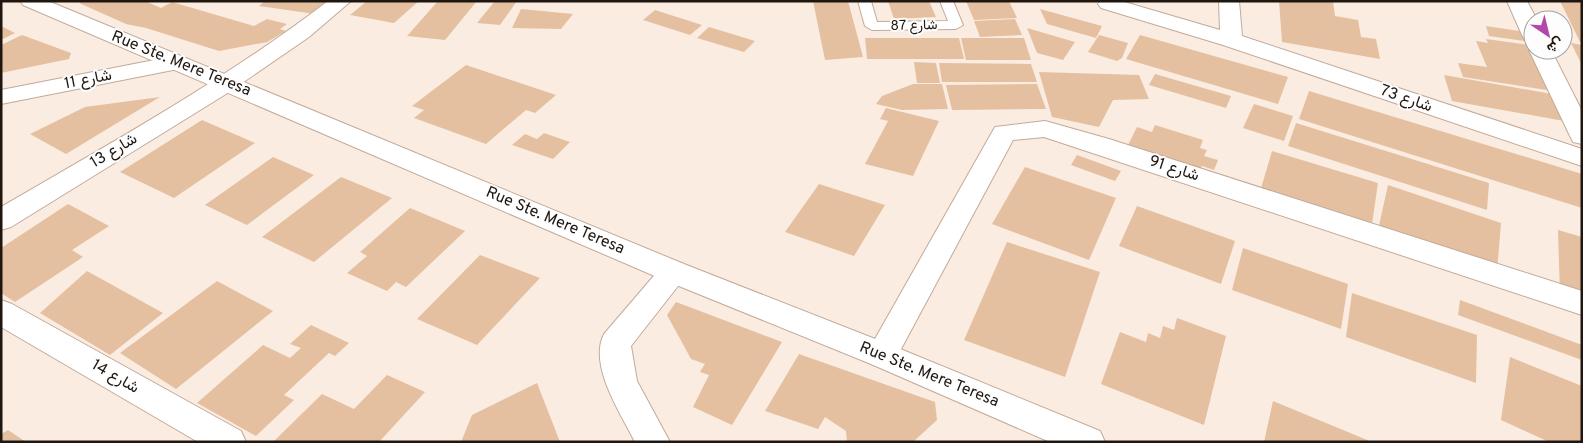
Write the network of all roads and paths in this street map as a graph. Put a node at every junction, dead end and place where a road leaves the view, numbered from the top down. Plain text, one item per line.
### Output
1 (30, 1) edge
2 (341, 1) edge
3 (864, 1) edge
4 (946, 1) edge
5 (1228, 1) edge
6 (1517, 1) edge
7 (1108, 4) dead end
8 (1523, 14) edge
9 (1231, 40) junction
10 (1545, 60) edge
11 (175, 63) junction
12 (228, 83) junction
13 (1, 97) edge
14 (1582, 136) edge
15 (1582, 158) edge
16 (1, 220) edge
17 (674, 272) junction
18 (1582, 303) edge
19 (1, 312) edge
20 (882, 355) junction
21 (1087, 441) edge
22 (230, 442) edge
23 (653, 442) edge

1 - 11 street, Rue Ste. Mere Teresa
2 - 12 street, شارع 13
3 - 4 lane, شارع 87
5 - 9 street
6 - 8 street
7 - 9 street, شارع 73
9 - 15 street, شارع 73
10 - 14 street
11 - 12 street, Rue Ste. Mere Teresa
11 - 13 street, شارع 11
12 - 16 street, شارع 13
12 - 17 street, Rue Ste. Mere Teresa
17 - 20 street, Rue Ste. Mere Teresa
17 - 23 street
18 - 20 street, شارع 91
19 - 22 street, شارع 14
20 - 21 street, Rue Ste. Mere Teresa

